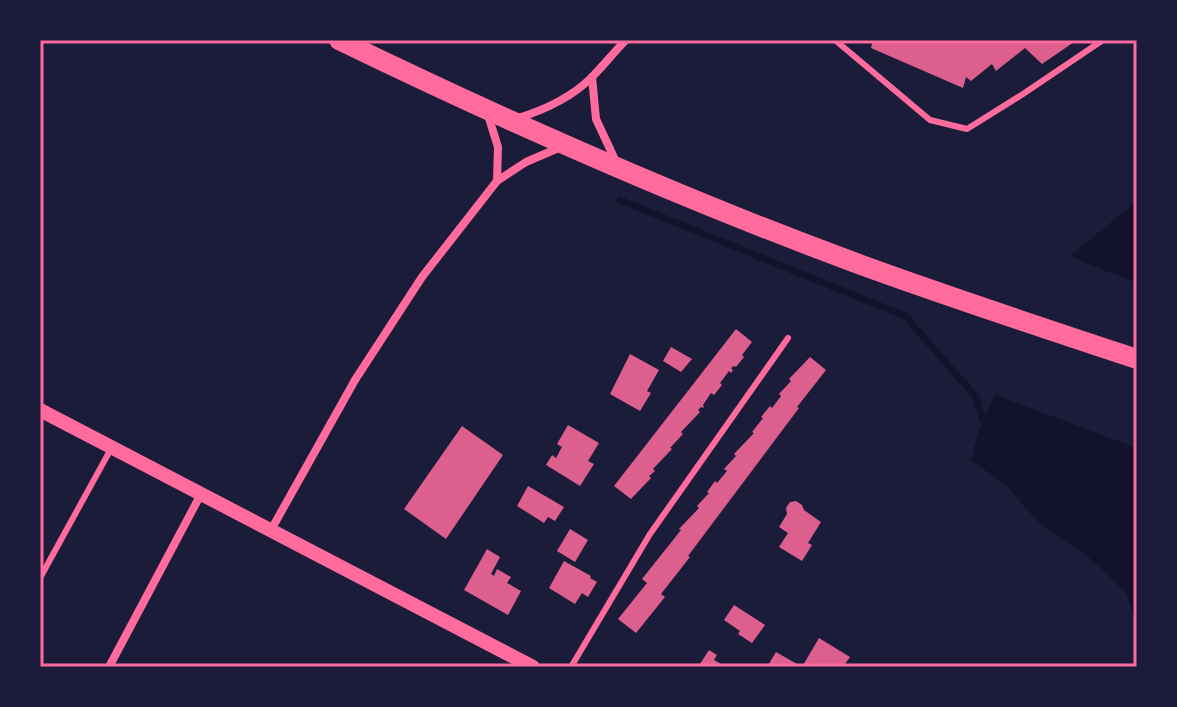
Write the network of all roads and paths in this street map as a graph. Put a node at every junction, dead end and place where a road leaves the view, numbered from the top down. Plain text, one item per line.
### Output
1 (339, 40) edge
2 (626, 40) edge
3 (835, 40) edge
4 (1103, 40) edge
5 (592, 77) junction
6 (486, 109) junction
7 (509, 120) junction
8 (565, 145) junction
9 (619, 168) junction
10 (497, 181) junction
11 (788, 338) dead end
12 (1137, 359) edge
13 (40, 410) edge
14 (112, 447) junction
15 (201, 494) junction
16 (271, 530) junction
17 (40, 578) edge
18 (109, 667) edge
19 (533, 667) edge
20 (571, 667) edge

1 - 6 main road
2 - 5 street
3 - 4 lane
5 - 7 street
5 - 9 street
6 - 7 main road
6 - 10 street
7 - 8 main road
8 - 9 main road
8 - 10 street
9 - 12 main road
10 - 16 street
11 - 20 lane
13 - 14 street
14 - 15 street
14 - 17 lane
15 - 16 street
15 - 18 street
16 - 19 street

